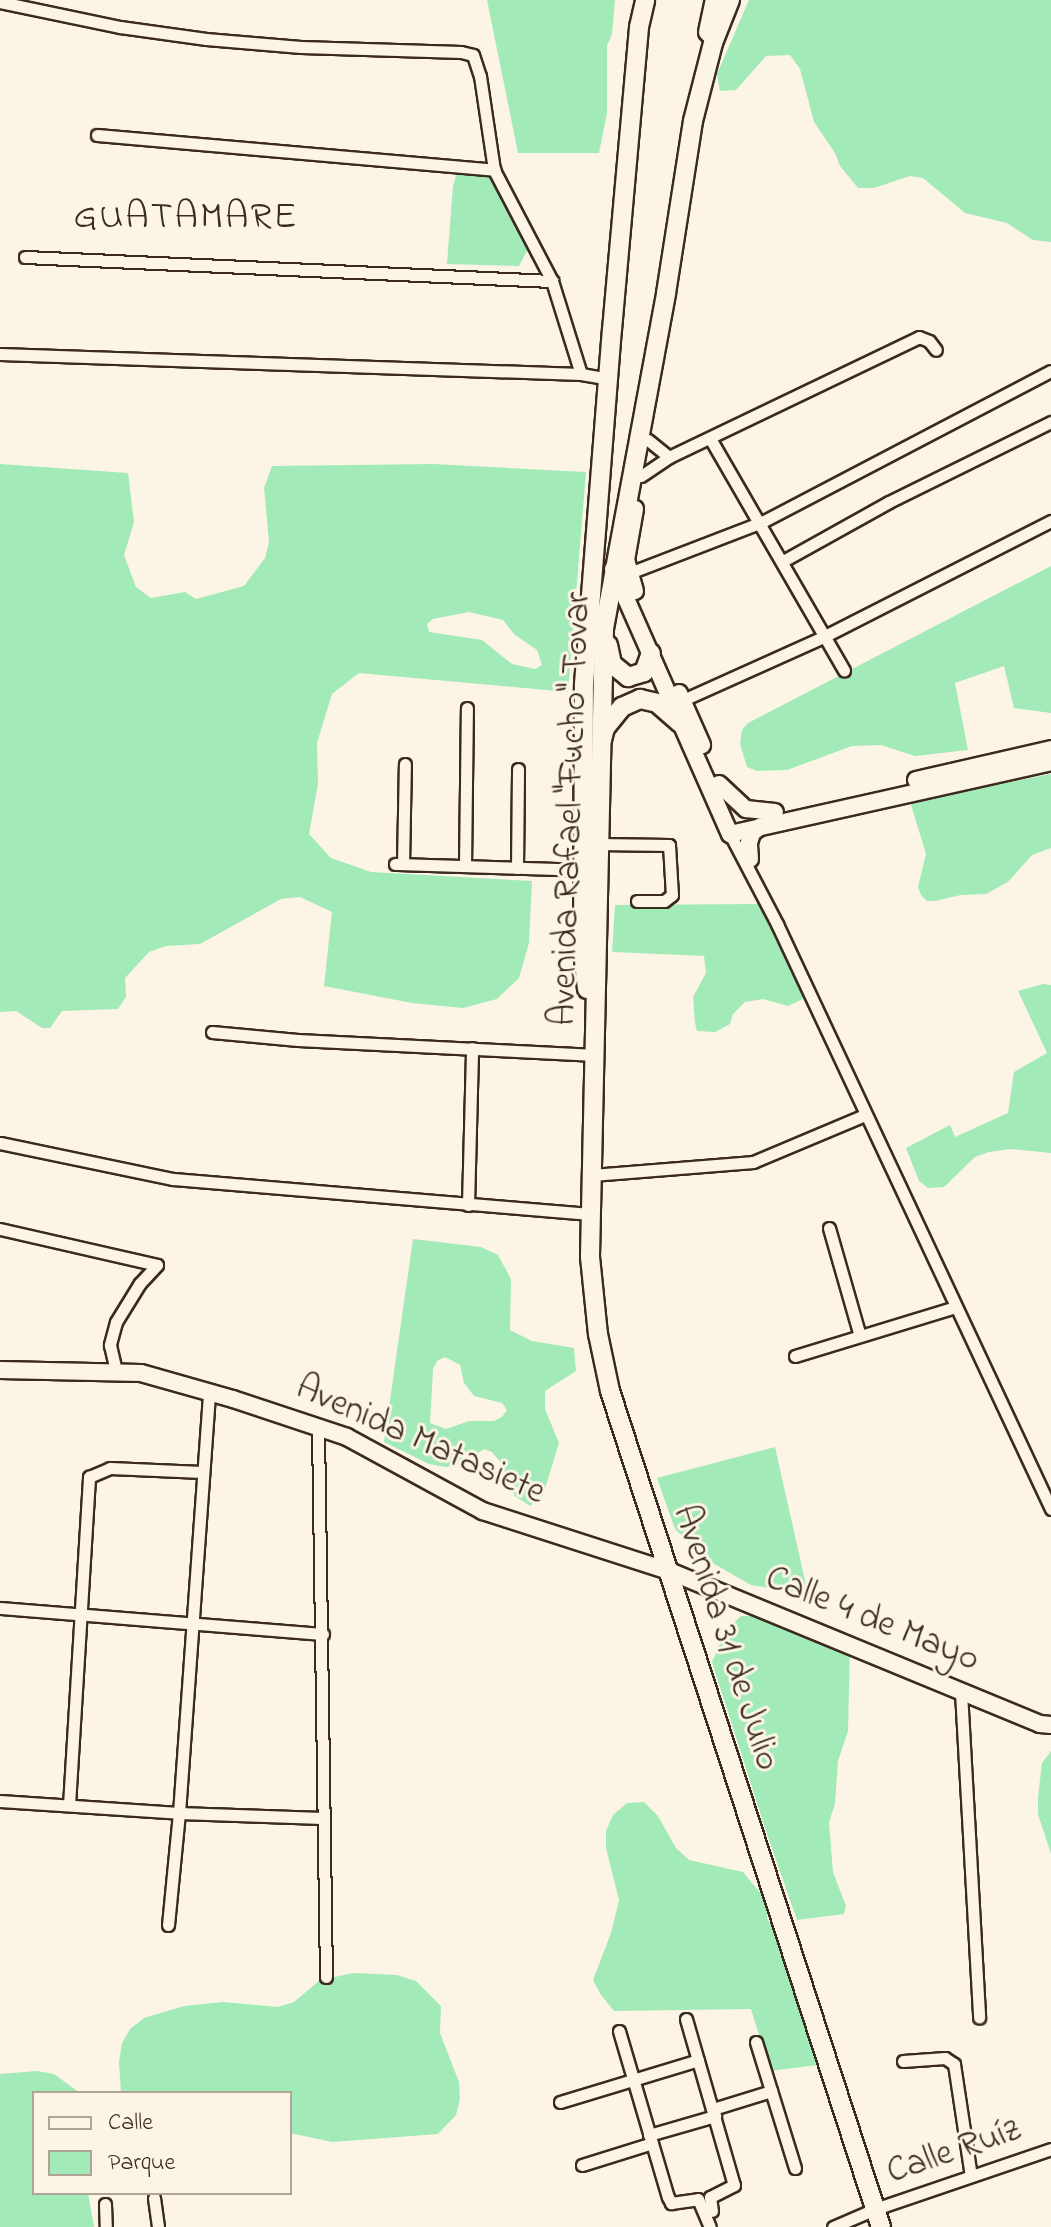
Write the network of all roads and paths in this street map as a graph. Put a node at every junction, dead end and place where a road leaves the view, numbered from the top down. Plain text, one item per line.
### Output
1 (639, 0) edge
2 (647, 0) edge
3 (715, 0) edge
4 (730, 0) edge
5 (0, 2) edge
6 (639, 27) junction
7 (693, 121) junction
8 (97, 135) dead end
9 (494, 170) junction
10 (25, 257) dead end
11 (552, 281) junction
12 (656, 350) junction
13 (936, 350) dead end
14 (0, 354) edge
15 (1051, 371) edge
16 (581, 374) junction
17 (608, 379) junction
18 (1051, 422) edge
19 (648, 440) junction
20 (711, 440) junction
21 (669, 457) junction
22 (641, 476) junction
23 (1051, 521) edge
24 (762, 522) junction
25 (597, 524) junction
26 (783, 561) junction
27 (620, 571) junction
28 (604, 629) junction
29 (823, 637) junction
30 (651, 653) junction
31 (844, 670) dead end
32 (683, 700) junction
33 (467, 708) dead end
34 (680, 723) junction
35 (1051, 749) edge
36 (599, 750) junction
37 (1051, 762) edge
38 (405, 764) dead end
39 (518, 769) dead end
40 (719, 784) junction
41 (775, 812) junction
42 (761, 825) junction
43 (732, 828) junction
44 (598, 844) junction
45 (750, 859) junction
46 (465, 866) junction
47 (517, 868) junction
48 (583, 870) junction
49 (637, 901) dead end
50 (768, 906) junction
51 (212, 1032) dead end
52 (472, 1048) junction
53 (596, 1055) junction
54 (865, 1115) junction
55 (0, 1143) edge
56 (592, 1175) junction
57 (468, 1205) junction
58 (591, 1214) junction
59 (829, 1228) dead end
60 (0, 1229) edge
61 (955, 1307) junction
62 (860, 1336) junction
63 (795, 1356) dead end
64 (0, 1370) edge
65 (116, 1372) junction
66 (209, 1392) junction
67 (318, 1427) junction
68 (202, 1472) junction
69 (1051, 1475) edge
70 (1038, 1481) junction
71 (1051, 1509) edge
72 (669, 1571) junction
73 (0, 1608) edge
74 (80, 1617) junction
75 (191, 1624) junction
76 (323, 1634) junction
77 (961, 1692) junction
78 (1051, 1725) edge
79 (0, 1801) edge
80 (69, 1805) junction
81 (179, 1813) junction
82 (322, 1818) junction
83 (168, 1925) dead end
84 (326, 1977) dead end
85 (979, 2018) dead end
86 (686, 2019) dead end
87 (619, 2031) dead end
88 (756, 2042) dead end
89 (698, 2060) junction
90 (903, 2061) dead end
91 (633, 2079) junction
92 (771, 2091) junction
93 (560, 2102) dead end
94 (714, 2112) junction
95 (651, 2139) junction
96 (1051, 2149) edge
97 (582, 2165) dead end
98 (795, 2168) dead end
99 (971, 2176) junction
100 (154, 2198) dead end
101 (105, 2204) dead end
102 (875, 2209) junction
103 (106, 2227) edge
104 (158, 2227) edge
105 (710, 2227) edge
106 (718, 2227) edge
107 (833, 2227) edge
108 (881, 2227) edge

1 - 6 street
2 - 6 main road, Avenida Rafael "Fucho" Tovar
3 - 7 main road
4 - 7 main road, Avenida Rafael "Fucho" Tovar
5 - 9 street
6 - 17 main road, Avenida Rafael "Fucho" Tovar
7 - 12 main road, Avenida Rafael "Fucho" Tovar
8 - 9 street
9 - 11 street
10 - 11 street
11 - 16 street
12 - 19 street
12 - 27 main road, Avenida Rafael "Fucho" Tovar
13 - 20 street
14 - 16 street
15 - 24 street
16 - 17 street
17 - 25 main road, Avenida Rafael "Fucho" Tovar
18 - 26 street
19 - 21 street
19 - 22 street
20 - 21 street
20 - 24 street
21 - 22 street
22 - 27 street
23 - 29 street
24 - 26 street
24 - 27 street
25 - 27 main road
25 - 48 main road, Avenida Rafael "Fucho" Tovar
26 - 29 street
27 - 28 main road, Avenida Rafael "Fucho" Tovar
27 - 30 street
27 - 32 street
28 - 30 main road
28 - 36 main road, Avenida Rafael "Fucho" Tovar
29 - 31 street
29 - 32 street
30 - 34 street
32 - 40 street
33 - 46 street
34 - 36 main road
34 - 43 street
35 - 41 street
36 - 44 main road, Avenida Rafael "Fucho" Tovar
37 - 42 street
38 - 46 street
39 - 47 street
40 - 41 street
40 - 43 street
41 - 43 street
42 - 43 street
42 - 45 street
43 - 45 street
43 - 50 street
44 - 49 street
44 - 53 main road, Avenida Rafael "Fucho" Tovar
45 - 50 street
46 - 47 street
47 - 48 street
48 - 53 main road, Avenida Rafael "Fucho" Tovar
50 - 54 street
51 - 52 street
52 - 53 street
52 - 57 street
53 - 56 main road, Avenida 31 de Julio
54 - 56 street
54 - 61 street
55 - 57 street
56 - 58 main road, Avenida 31 de Julio
57 - 58 street
58 - 72 main road, Avenida 31 de Julio
59 - 62 street
60 - 65 street
61 - 62 street
61 - 70 street
62 - 63 street
64 - 65 street, Avenida Matasiete
65 - 66 street, Avenida Matasiete
66 - 67 street, Avenida Matasiete
66 - 68 street
67 - 72 street, Avenida Matasiete
67 - 76 street
68 - 74 street
68 - 75 street
69 - 70 street
70 - 71 street
72 - 77 street, Calle 4 de Mayo
72 - 102 main road, Avenida 31 de Julio
73 - 74 street
74 - 75 street
74 - 80 street
75 - 76 street
75 - 81 street
76 - 82 street
77 - 78 street, Calle 4 de Mayo
77 - 85 street
79 - 80 street
80 - 81 street
81 - 82 street
81 - 83 street
82 - 84 street
86 - 89 street
87 - 91 street
88 - 92 street
89 - 91 street
89 - 94 street
90 - 99 street
91 - 93 street
91 - 95 street
92 - 94 street
92 - 98 street
94 - 95 street
94 - 106 street
95 - 97 street
95 - 105 street
96 - 99 street, Calle Ruíz
99 - 102 street, Calle Ruíz
100 - 104 street
101 - 103 street
102 - 107 street, Calle Ruíz
102 - 108 main road, Avenida 31 de Julio

